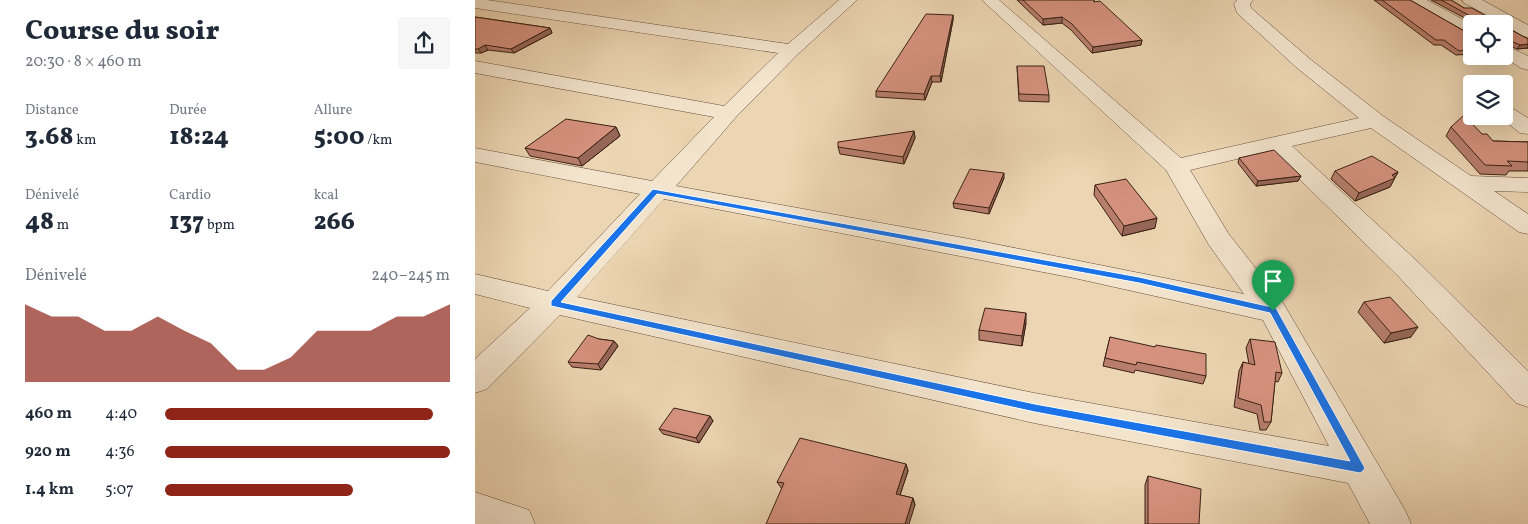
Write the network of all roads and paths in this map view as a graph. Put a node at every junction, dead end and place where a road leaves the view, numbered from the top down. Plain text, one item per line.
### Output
1 (844, 0) edge
2 (990, 0) edge
3 (1245, 0) edge
4 (1415, 0) edge
5 (1470, 0) edge
6 (475, 3) edge
7 (1463, 27) edge
8 (1528, 32) edge
9 (792, 50) junction
10 (1513, 55) edge
11 (1528, 64) edge
12 (475, 67) edge
13 (729, 113) junction
14 (1513, 118) edge
15 (1375, 121) junction
16 (1528, 128) edge
17 (1277, 144) junction
18 (475, 155) edge
19 (1176, 166) junction
20 (1463, 182) junction
21 (1528, 185) edge
22 (656, 191) junction
23 (1528, 226) edge
24 (475, 284) edge
25 (554, 303) junction
26 (1273, 311) junction
27 (475, 379) edge
28 (1528, 393) edge
29 (1360, 468) junction
30 (475, 511) edge
31 (515, 524) edge
32 (1391, 524) edge

1 - 9 street
2 - 19 street
3 - 15 street
4 - 7 street
5 - 8 street
6 - 9 street
9 - 13 street
10 - 11 street
12 - 13 street
13 - 22 street
14 - 16 street
15 - 17 street
15 - 20 street
17 - 19 street
17 - 28 street
18 - 22 street
19 - 26 street
20 - 21 street
20 - 23 street
22 - 25 street
22 - 26 street
24 - 25 street
25 - 27 street
25 - 29 street
26 - 29 street
29 - 32 street
30 - 31 street

